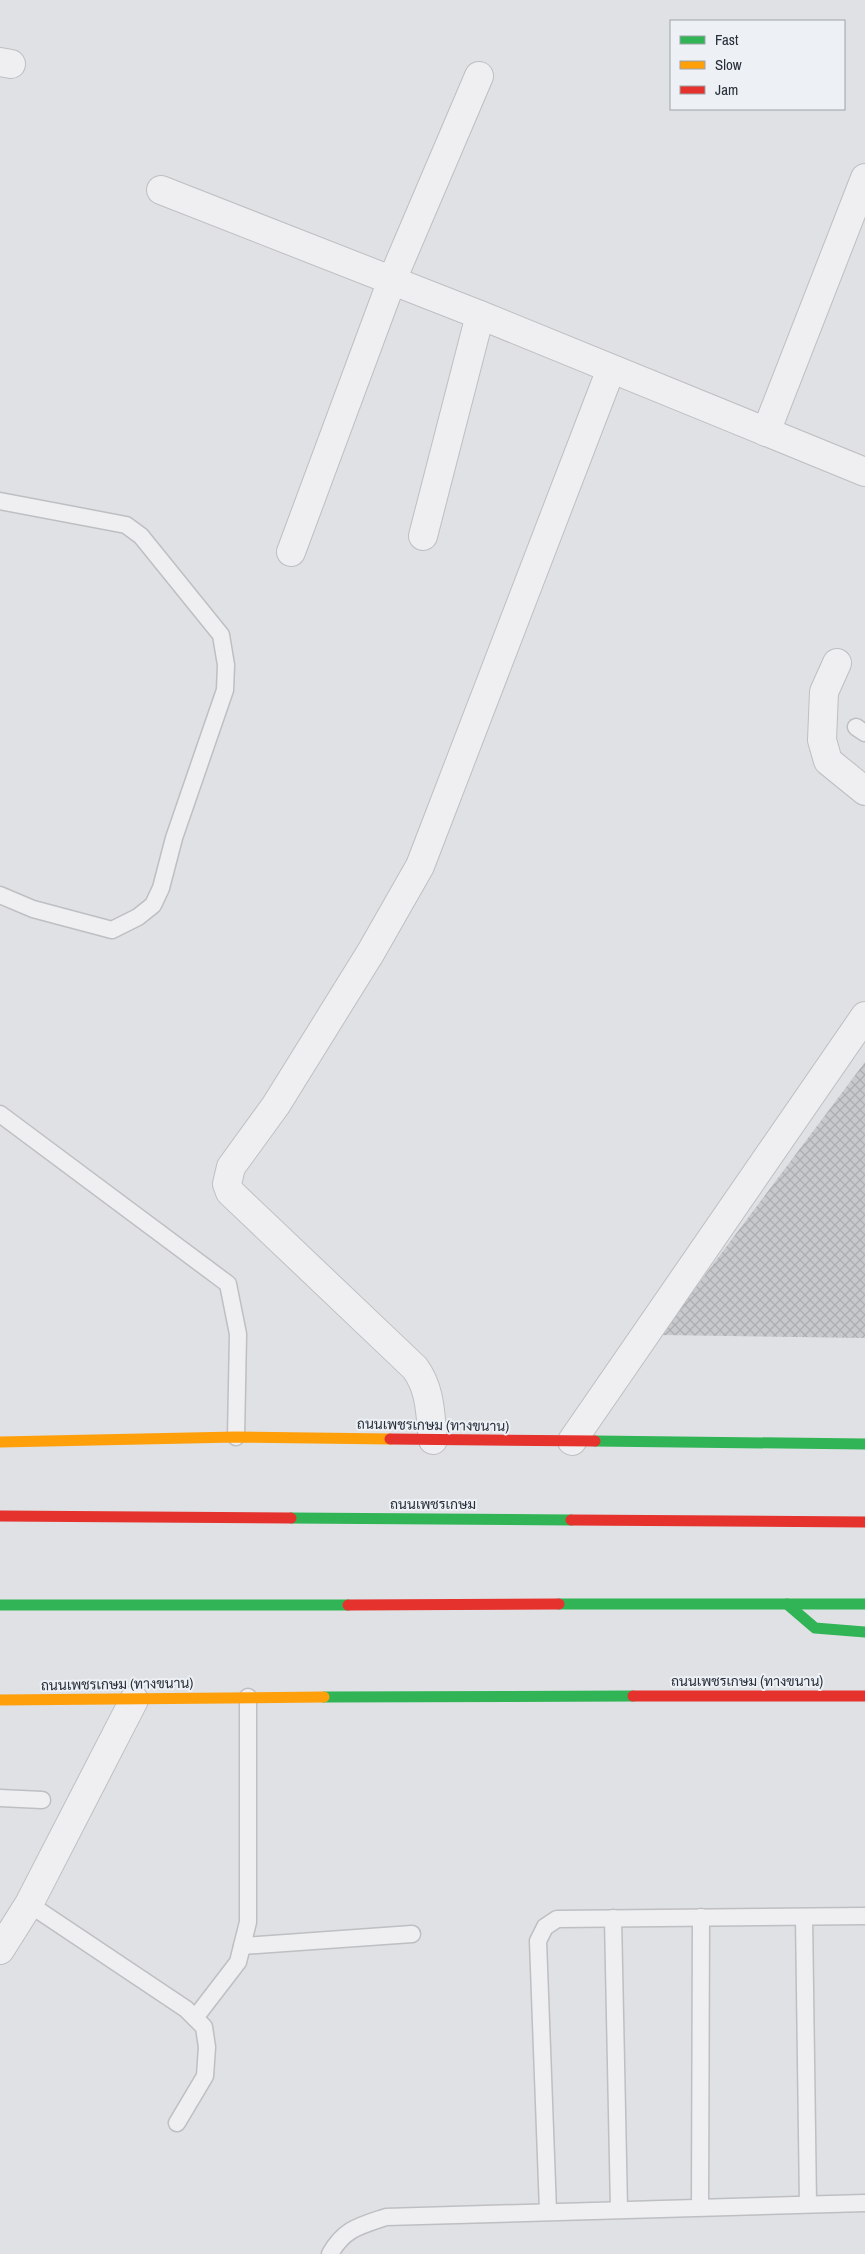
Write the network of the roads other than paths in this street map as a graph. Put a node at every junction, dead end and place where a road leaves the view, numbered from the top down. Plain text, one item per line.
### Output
1 (480, 76) dead end
2 (865, 178) edge
3 (161, 190) dead end
4 (392, 280) junction
5 (480, 315) junction
6 (611, 369) junction
7 (766, 432) junction
8 (865, 472) edge
9 (0, 501) edge
10 (423, 536) dead end
11 (291, 552) dead end
12 (837, 663) dead end
13 (865, 791) edge
14 (0, 894) edge
15 (865, 1016) edge
16 (0, 1114) edge
17 (236, 1437) junction
18 (433, 1440) junction
19 (572, 1440) junction
20 (0, 1442) edge
21 (865, 1444) edge
22 (0, 1516) edge
23 (865, 1522) edge
24 (787, 1604) junction
25 (865, 1604) edge
26 (0, 1605) edge
27 (865, 1632) edge
28 (865, 1696) edge
29 (248, 1697) junction
30 (0, 1700) edge
31 (134, 1700) junction
32 (0, 1798) edge
33 (42, 1800) dead end
34 (29, 1904) junction
35 (865, 1916) edge
36 (701, 1917) junction
37 (804, 1917) junction
38 (613, 1918) junction
39 (412, 1934) dead end
40 (242, 1946) junction
41 (0, 1950) edge
42 (195, 2018) junction
43 (177, 2123) dead end
44 (865, 2203) edge
45 (808, 2204) junction
46 (700, 2207) junction
47 (619, 2209) junction
48 (548, 2211) junction
49 (330, 2254) edge

1 - 4 street
2 - 7 street
3 - 4 street
4 - 5 street
4 - 11 street
5 - 6 street
5 - 10 street
6 - 7 street
6 - 18 street
7 - 8 street
9 - 14 lane
12 - 13 street
15 - 19 street
16 - 17 lane
17 - 18 main road, ถนนเพชรเกษม (ทางขนาน)
17 - 20 main road, ถนนเพชรเกษม (ทางขนาน)
18 - 19 main road, ถนนเพชรเกษม (ทางขนาน)
19 - 21 main road, ถนนเพชรเกษม (ทางขนาน)
22 - 23 main road, ถนนเพชรเกษม
24 - 25 main road
24 - 26 main road
24 - 27 main road
28 - 29 main road, ถนนเพชรเกษม (ทางขนาน)
29 - 31 main road, ถนนเพชรเกษม (ทางขนาน)
29 - 40 lane
30 - 31 main road, ถนนเพชรเกษม (ทางขนาน)
31 - 34 street
32 - 33 lane
34 - 41 street
34 - 42 lane
35 - 37 lane
36 - 37 lane
36 - 38 lane
36 - 46 lane
37 - 45 lane
38 - 47 lane
38 - 48 lane
39 - 40 lane
40 - 42 lane
42 - 43 lane
44 - 45 lane
45 - 46 lane
46 - 47 lane
47 - 48 lane
48 - 49 lane

